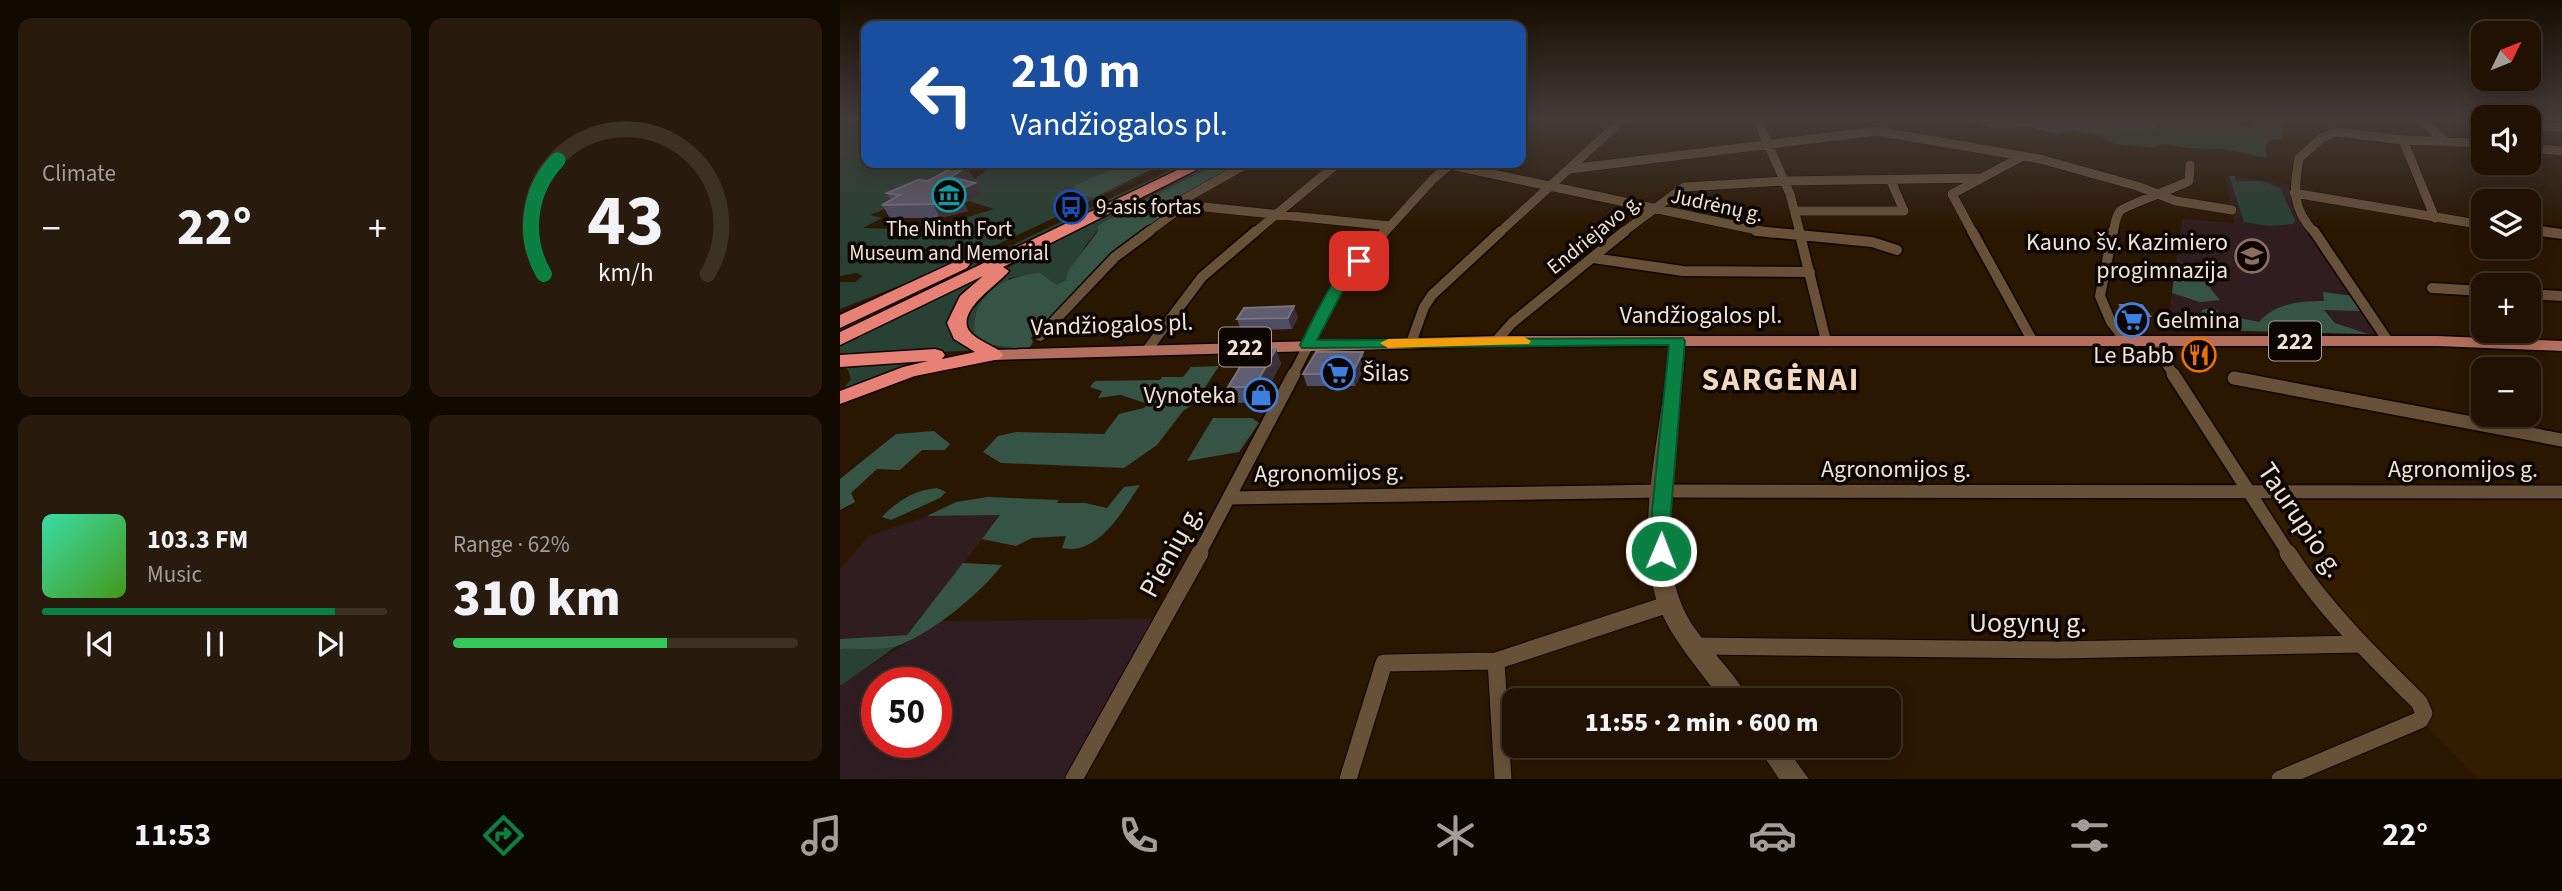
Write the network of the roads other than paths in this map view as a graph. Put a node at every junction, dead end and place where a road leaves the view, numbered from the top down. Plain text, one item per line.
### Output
1 (1584, 155) edge
2 (1679, 155) edge
3 (1774, 155) edge
4 (2019, 155) edge
5 (2301, 155) edge
6 (2409, 155) edge
7 (2023, 156) junction
8 (2190, 165) dead end
9 (1170, 168) edge
10 (1193, 168) edge
11 (1239, 168) edge
12 (1332, 168) edge
13 (1447, 168) edge
14 (1468, 168) edge
15 (1570, 169) junction
16 (1943, 178) junction
17 (1981, 178) junction
18 (1890, 179) junction
19 (1785, 181) junction
20 (1550, 187) junction
21 (2294, 193) junction
22 (1952, 194) junction
23 (2161, 195) junction
24 (1185, 205) junction
25 (1652, 209) junction
26 (1795, 211) junction
27 (2232, 211) dead end
28 (1276, 215) junction
29 (2435, 218) junction
30 (2471, 223) edge
31 (1074, 225) junction
32 (1390, 226) junction
33 (2541, 231) edge
34 (2562, 234) edge
35 (1802, 236) junction
36 (1897, 250) dead end
37 (1594, 258) junction
38 (1810, 272) junction
39 (934, 276) junction
40 (2432, 288) dead end
41 (2471, 290) edge
42 (2541, 295) edge
43 (2562, 296) edge
44 (840, 312) edge
45 (840, 322) edge
46 (1040, 336) dead end
47 (840, 339) edge
48 (2032, 340) junction
49 (1496, 341) junction
50 (1677, 341) junction
51 (1826, 341) junction
52 (2126, 341) junction
53 (2152, 341) junction
54 (2388, 341) junction
55 (1411, 343) junction
56 (1307, 345) junction
57 (2562, 346) edge
58 (1147, 350) junction
59 (993, 355) junction
60 (840, 361) edge
61 (840, 370) edge
62 (2234, 378) dead end
63 (840, 387) edge
64 (840, 398) edge
65 (2562, 440) edge
66 (1663, 491) junction
67 (2562, 492) edge
68 (2250, 493) junction
69 (1230, 498) junction
70 (1669, 604) junction
71 (2360, 643) junction
72 (1696, 646) junction
73 (1496, 661) junction
74 (1728, 688) edge
75 (2424, 713) joint
76 (1779, 758) edge
77 (1074, 779) edge
78 (1348, 779) edge
79 (1503, 779) edge
80 (1795, 779) edge
81 (2280, 779) edge

1 - 15 street
2 - 15 street
3 - 19 street
4 - 7 street
5 - 21 street
6 - 29 street
7 - 17 street
7 - 23 street
8 - 23 street
9 - 39 highway
10 - 31 highway
11 - 24 street
12 - 28 street
13 - 32 street, Pienių g.
14 - 20 street, Judrėnų g.
15 - 20 street
16 - 17 street, Endriejavo g.
16 - 18 street, Endriejavo g.
16 - 22 street
17 - 22 street
18 - 19 street, Endriejavo g.
18 - 26 street
19 - 25 street, Endriejavo g.
19 - 26 street
20 - 25 street, Judrėnų g.
20 - 55 street
21 - 29 street
21 - 54 street
22 - 48 street
23 - 27 street
23 - 52 street
24 - 28 street
24 - 46 street
25 - 35 street, Judrėnų g.
25 - 37 street, Endriejavo g.
26 - 35 street
28 - 32 street
28 - 58 street
29 - 30 street
31 - 47 highway
31 - 59 highway
32 - 56 street, Pienių g.
33 - 34 street
35 - 36 street, Judrėnų g.
35 - 38 street
37 - 38 street
37 - 49 street, Endriejavo g.
38 - 51 street
39 - 44 highway
39 - 45 highway
40 - 41 street
42 - 43 street
48 - 51 main road, Vandžiogalos pl. / 222
48 - 52 main road, Vandžiogalos pl. / 222
49 - 50 main road, Vandžiogalos pl. / 222
49 - 55 main road, Vandžiogalos pl. / 222
50 - 51 main road, Vandžiogalos pl. / 222
50 - 66 main road
52 - 53 main road, Vandžiogalos pl. / 222
53 - 54 main road, Vandžiogalos pl. / 222
53 - 68 street, Taurupio g.
54 - 57 main road, Vandžiogalos pl. / 222
55 - 56 main road, Vandžiogalos pl. / 222
56 - 58 main road, Vandžiogalos pl. / 222
56 - 69 street, Pienių g.
58 - 59 main road, Vandžiogalos pl. / 222
59 - 60 highway, Vandžiogalos pl. / 222
59 - 64 highway, 222
61 - 63 highway
62 - 65 street
66 - 68 street, Agronomijos g.
66 - 69 street, Agronomijos g.
66 - 70 main road
67 - 68 street, Agronomijos g.
68 - 71 street, Taurupio g.
69 - 77 street, Pienių g.
70 - 72 main road
70 - 73 street
71 - 72 street, Uogynų g.
71 - 75 street, Taurupio g.
72 - 74 main road
73 - 78 street
73 - 79 street
75 - 81 street
76 - 80 main road

